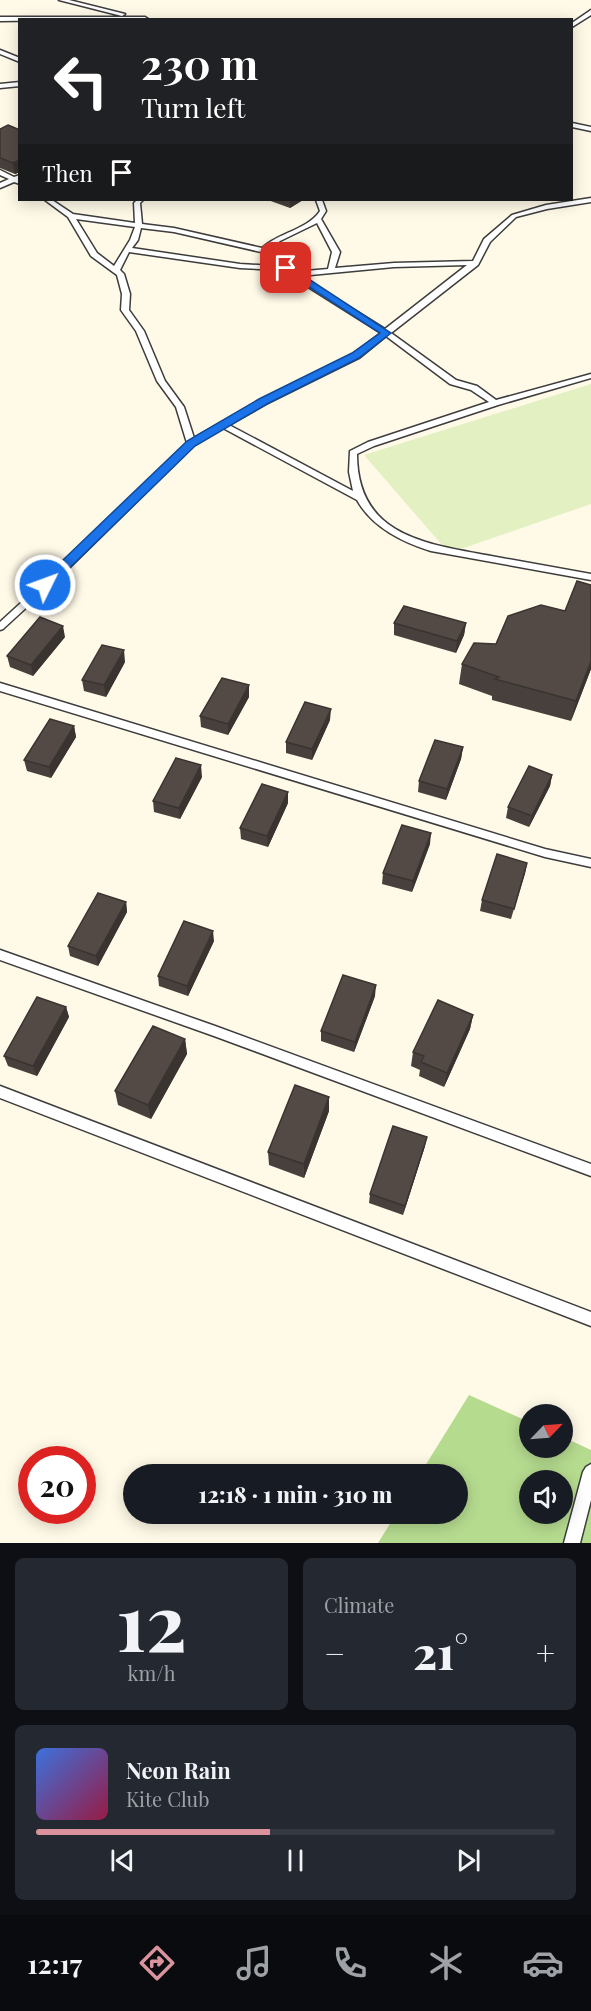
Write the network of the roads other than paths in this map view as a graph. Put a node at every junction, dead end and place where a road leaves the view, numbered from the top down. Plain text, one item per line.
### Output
1 (63, 0) edge
2 (591, 12) edge
3 (141, 18) edge
4 (0, 19) edge
5 (18, 19) edge
6 (573, 24) edge
7 (0, 52) edge
8 (18, 59) edge
9 (18, 84) edge
10 (0, 86) edge
11 (573, 124) edge
12 (591, 129) edge
13 (0, 172) edge
14 (18, 179) edge
15 (0, 186) edge
16 (591, 200) edge
17 (49, 201) edge
18 (139, 201) edge
19 (319, 201) edge
20 (71, 216) junction
21 (318, 219) junction
22 (140, 224) junction
23 (128, 250) junction
24 (263, 250) junction
25 (475, 263) junction
26 (286, 268) junction
27 (116, 270) junction
28 (331, 272) junction
29 (294, 274) junction
30 (386, 333) junction
31 (591, 376) edge
32 (495, 403) junction
33 (223, 425) junction
34 (191, 443) junction
35 (358, 497) junction
36 (591, 577) edge
37 (0, 627) edge
38 (0, 687) edge
39 (591, 863) edge
40 (0, 955) edge
41 (0, 1092) edge
42 (591, 1170) edge
43 (591, 1318) edge
44 (591, 1472) edge
45 (572, 1543) edge

1 - 3 lane
2 - 6 lane
4 - 5 lane
7 - 8 lane
9 - 10 lane
11 - 12 lane
13 - 14 lane
14 - 15 lane
16 - 25 lane
17 - 20 lane
18 - 22 lane
19 - 21 lane
20 - 22 lane
20 - 27 lane
21 - 24 lane
21 - 28 lane
22 - 23 lane
22 - 24 lane
23 - 26 lane
23 - 27 lane
24 - 26 lane
25 - 28 lane
25 - 30 lane
26 - 29 lane
27 - 34 lane
28 - 29 lane
29 - 30 lane
30 - 32 lane
30 - 33 lane
31 - 32 lane
32 - 35 lane
33 - 34 lane
33 - 35 lane
34 - 37 lane
35 - 36 lane
38 - 39 lane
40 - 42 lane
41 - 43 lane
44 - 45 lane

